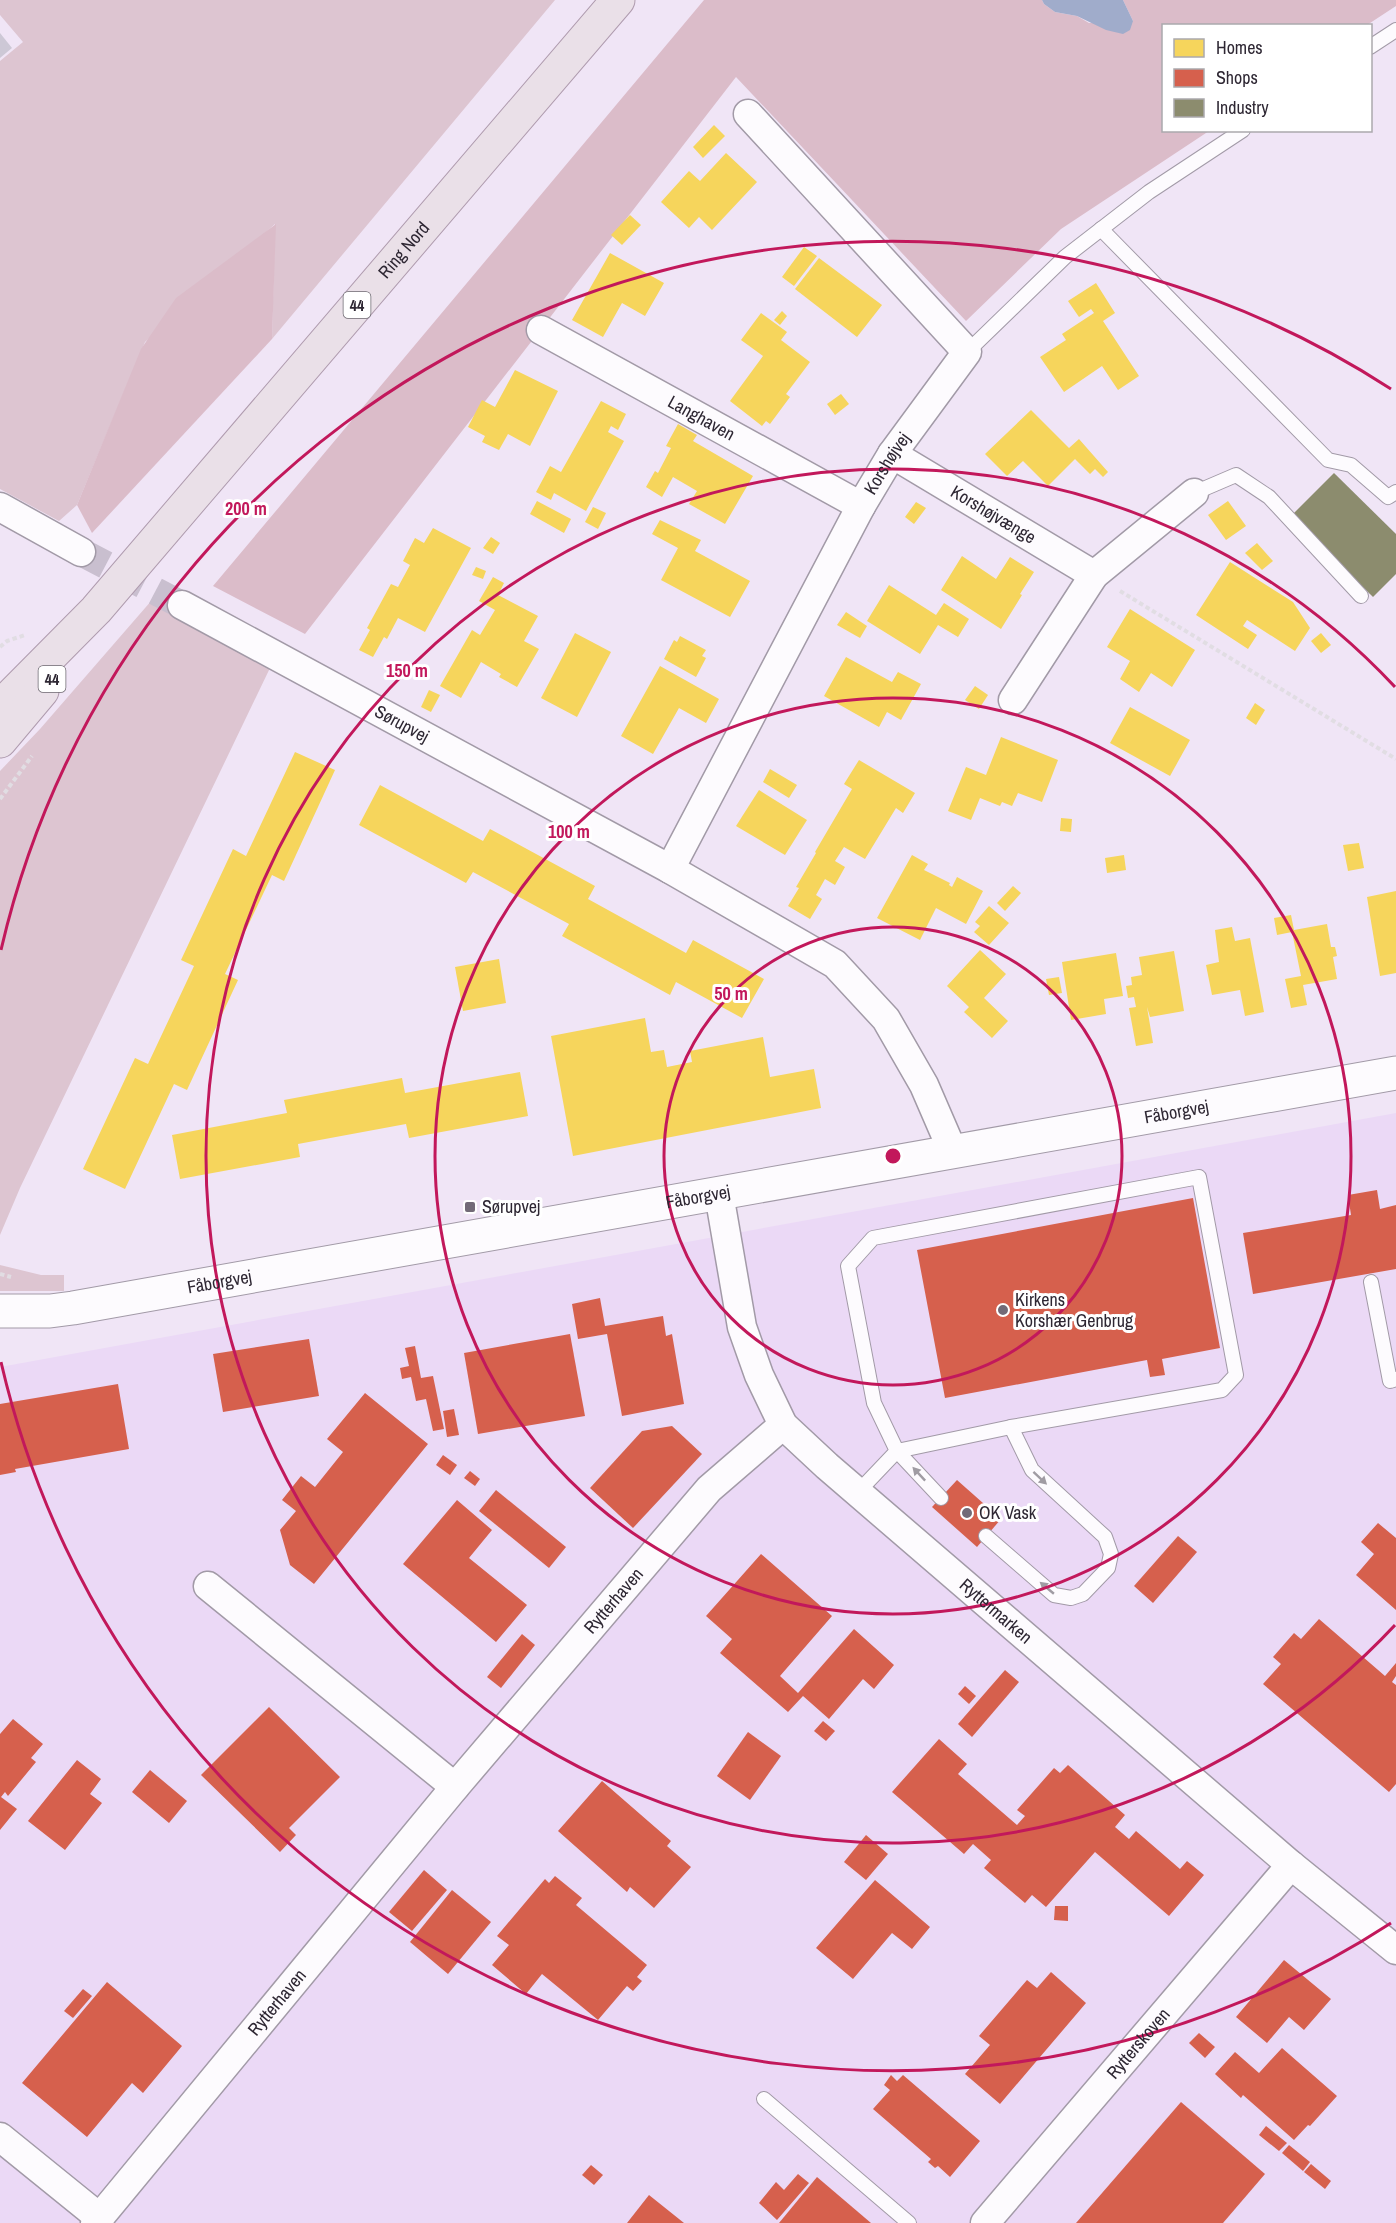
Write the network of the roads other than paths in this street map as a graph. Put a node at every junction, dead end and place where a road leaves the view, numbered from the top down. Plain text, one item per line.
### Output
1 (618, 0) edge
2 (1396, 30) edge
3 (1372, 46) edge
4 (748, 114) dead end
5 (1240, 132) edge
6 (1101, 229) junction
7 (541, 330) dead end
8 (967, 351) junction
9 (892, 454) junction
10 (1396, 492) edge
11 (1194, 493) joint
12 (861, 506) junction
13 (0, 507) edge
14 (81, 552) tunnel mouth
15 (1094, 575) junction
16 (1361, 596) dead end
17 (182, 605) tunnel mouth
18 (96, 610) junction
19 (1013, 700) dead end
20 (0, 708) edge
21 (0, 741) edge
22 (670, 869) junction
23 (1396, 1073) edge
24 (953, 1152) junction
25 (719, 1194) junction
26 (1371, 1282) dead end
27 (0, 1311) edge
28 (1396, 1379) edge
29 (783, 1425) junction
30 (1011, 1427) junction
31 (897, 1451) junction
32 (858, 1492) junction
33 (941, 1498) dead end
34 (986, 1536) dead end
35 (208, 1586) dead end
36 (455, 1787) junction
37 (1291, 1865) junction
38 (1396, 1950) edge
39 (764, 2099) dead end
40 (0, 2137) edge
41 (97, 2220) edge
42 (909, 2223) edge
43 (985, 2223) edge

1 - 18 main road, Ring Nord / 44
2 - 3 lane
4 - 8 street
5 - 6 lane
6 - 8 lane
6 - 10 lane
7 - 12 street, Langhaven
8 - 9 street, Korshøjvej
9 - 12 street, Korshøjvej
9 - 15 street, Korshøjvænge
11 - 15 street
11 - 16 lane
12 - 22 street, Korshøjvej
13 - 14 street
15 - 19 street
17 - 22 street, Sørupvej
18 - 20 main road, Ring Nord / 44
18 - 21 main road, Ring Nord / 44
22 - 24 street, Sørupvej
23 - 24 street, Fåborgvej
24 - 25 street, Fåborgvej
25 - 27 street, Fåborgvej
25 - 29 street, Ryttermarken
26 - 28 lane
29 - 32 street, Ryttermarken
29 - 36 street, Rytterhaven
30 - 31 lane
30 - 31 lane
30 -> 34 lane
31 - 32 lane
33 -> 31 lane
32 - 37 street, Ryttermarken
35 - 36 street
36 - 41 street, Rytterhaven
37 - 38 street, Ryttermarken
37 - 43 street, Rytterskoven
39 - 42 lane
40 - 41 street, Rytterhaven

